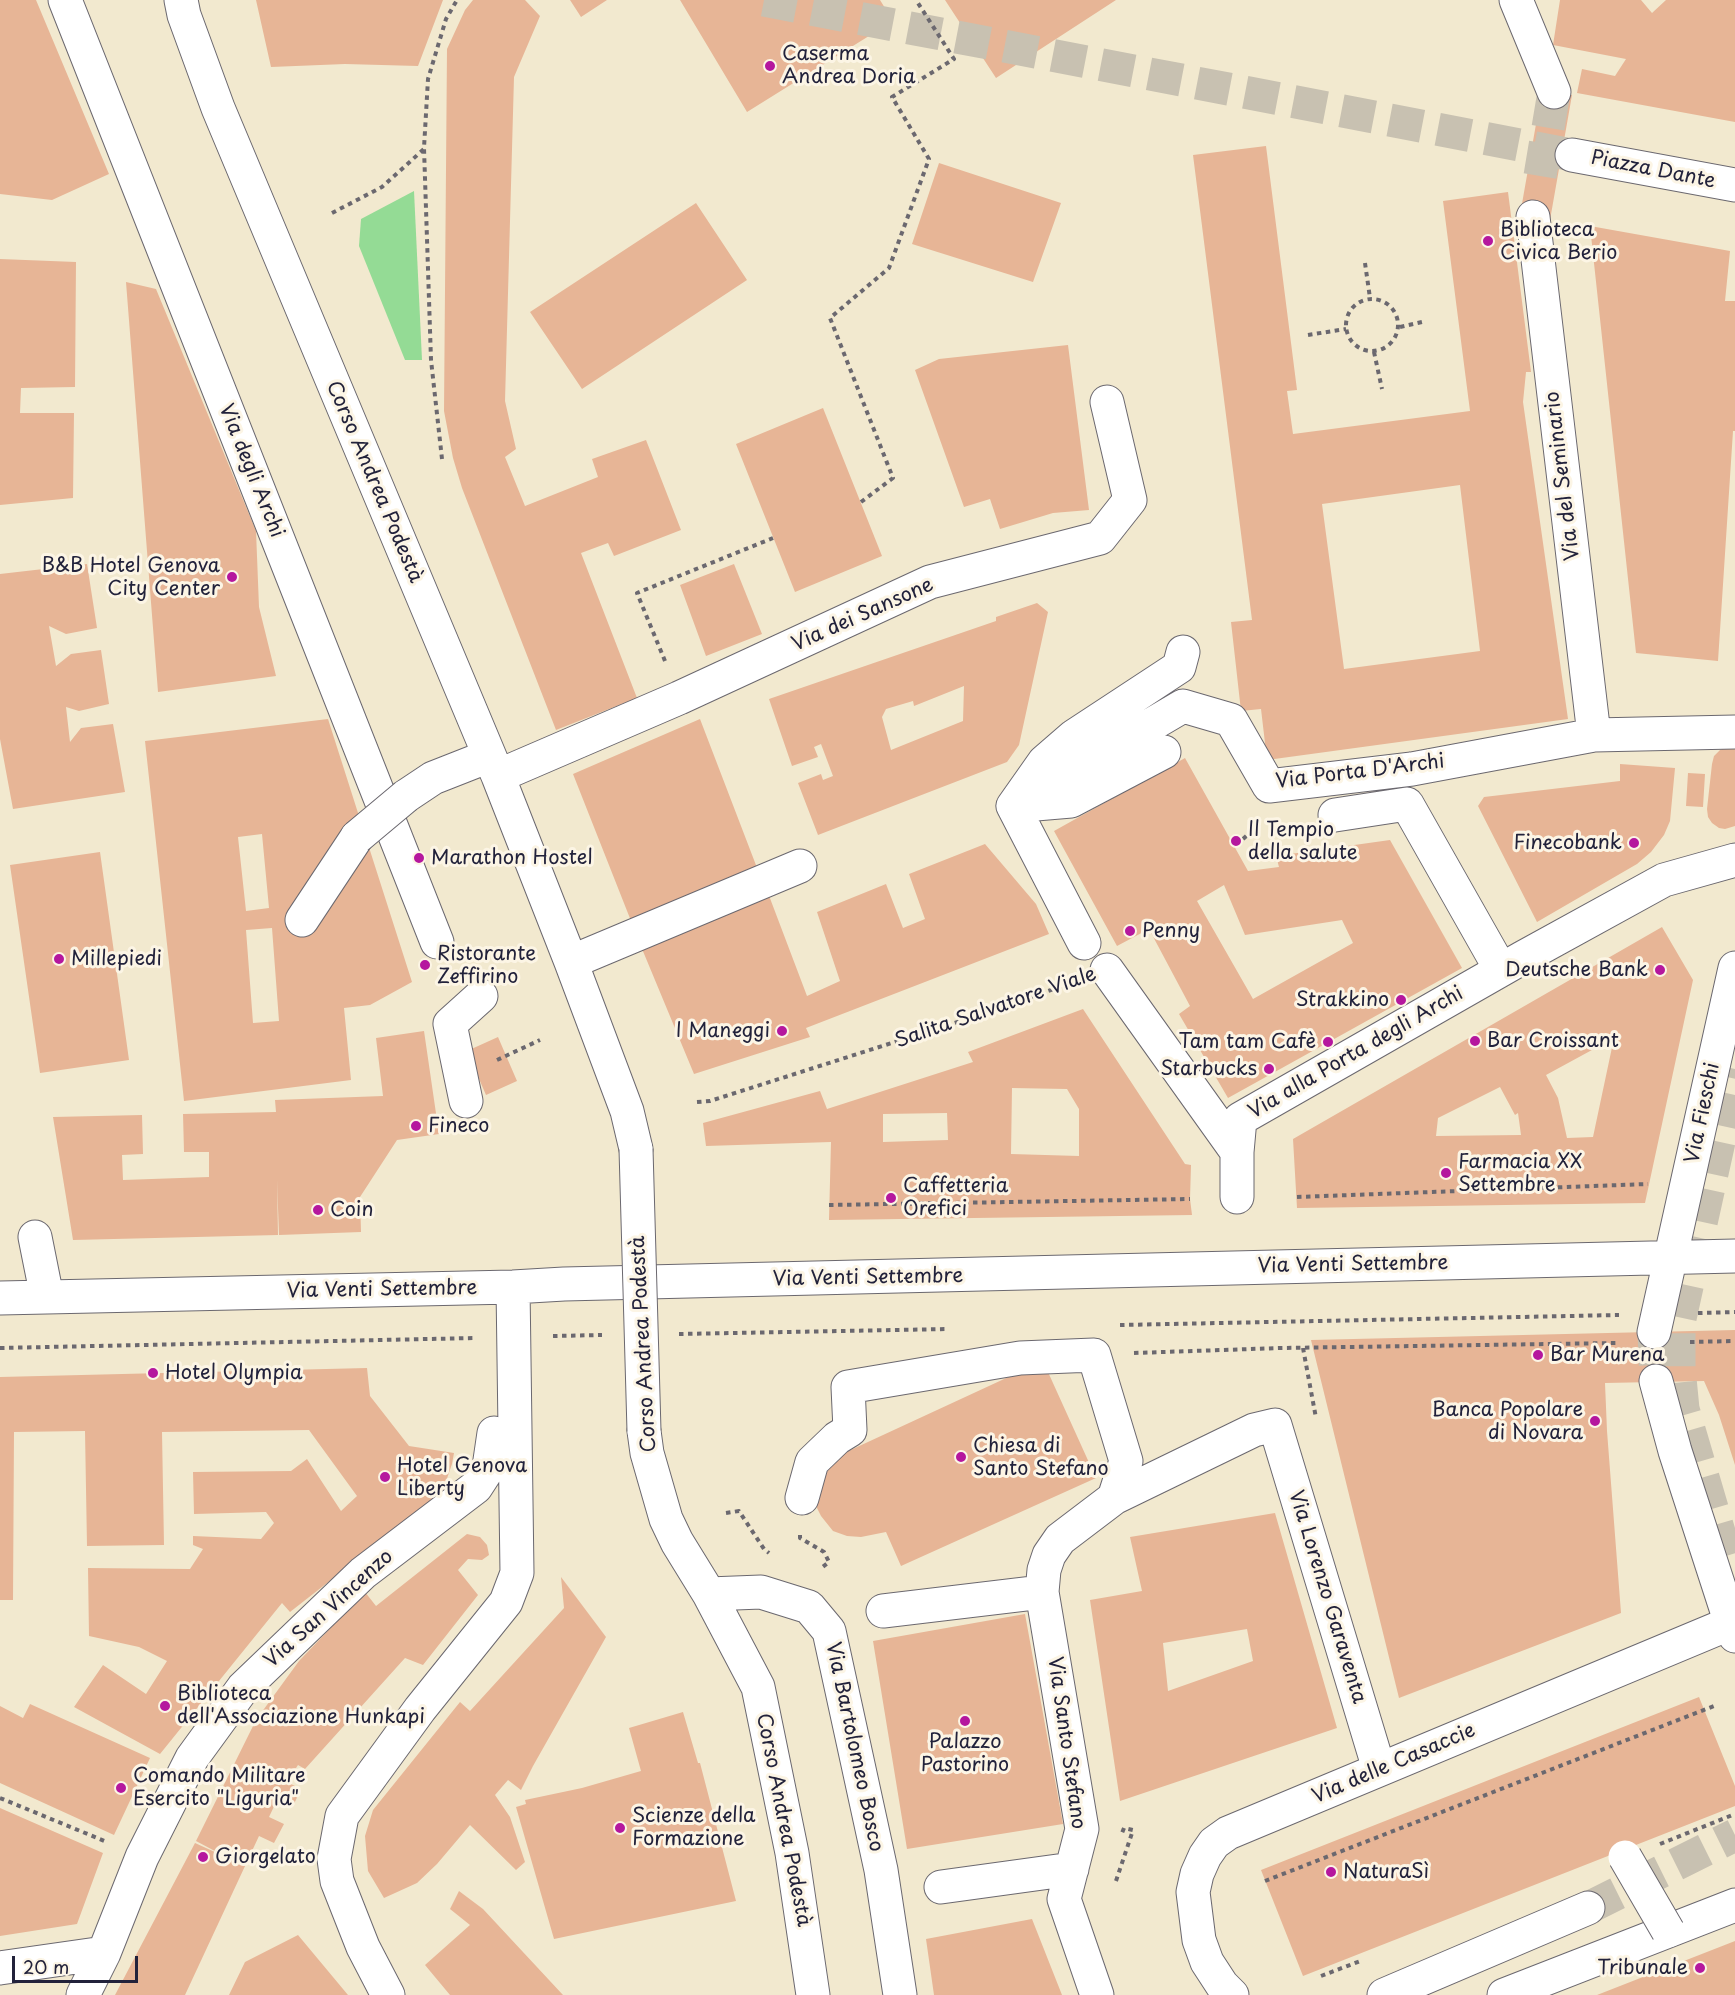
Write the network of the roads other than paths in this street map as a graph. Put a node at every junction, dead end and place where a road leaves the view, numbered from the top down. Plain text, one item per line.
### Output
1 (64, 0) edge
2 (181, 0) edge
3 (1516, 0) edge
4 (1554, 92) tunnel mouth
5 (1572, 154) tunnel mouth
6 (1735, 185) edge
7 (1523, 224) dead end
8 (1107, 402) dead end
9 (1184, 652) dead end
10 (1735, 732) edge
11 (1594, 735) junction
12 (1164, 752) dead end
13 (493, 766) junction
14 (1013, 806) junction
15 (1335, 815) dead end
16 (1735, 860) edge
17 (800, 866) dead end
18 (302, 920) dead end
19 (437, 942) dead end
20 (1084, 943) dead end
21 (571, 962) junction
22 (1735, 968) edge
23 (1107, 970) road end
24 (1501, 970) junction
25 (481, 996) dead end
26 (466, 1101) dead end
27 (1237, 1152) junction
28 (1237, 1197) dead end
29 (34, 1237) dead end
30 (1735, 1256) edge
31 (1670, 1257) junction
32 (513, 1287) junction
33 (47, 1297) junction
34 (0, 1298) edge
35 (1656, 1323) tunnel mouth
36 (1656, 1381) tunnel mouth
37 (1275, 1425) joint
38 (504, 1429) junction
39 (802, 1498) dead end
40 (1114, 1498) junction
41 (1042, 1592) junction
42 (709, 1594) junction
43 (883, 1611) dead end
44 (1734, 1627) edge
45 (1379, 1769) junction
46 (1626, 1857) dead end
47 (1072, 1869) junction
48 (941, 1887) dead end
49 (1735, 1905) edge
50 (1588, 1908) tunnel mouth
51 (1668, 1931) junction
52 (104, 1953) junction
53 (0, 1968) edge
54 (83, 1995) edge
55 (388, 1995) edge
56 (813, 1995) edge
57 (900, 1995) edge
58 (1097, 1995) edge
59 (1232, 1995) edge
60 (1384, 1995) edge
61 (1504, 1995) edge

1 - 19 street, Via degli Archi
2 - 13 street, Corso Andrea Podestà
3 - 4 street
5 - 6 street, Piazza Dante
7 - 11 street, Via del Seminario
8 - 13 street, Via dei Sansone
9 - 14 street
10 - 11 street, Via Porta D'Archi
11 - 14 street, Via Porta D'Archi
12 - 14 street
13 - 18 street, Via dei Sansone, bridge
13 - 21 street, Corso Andrea Podestà
14 - 20 street
15 - 24 street
16 - 24 street, Via alla Porta degli Archi
17 - 21 street
21 - 42 street, Corso Andrea Podestà, bridge
22 - 31 street, Via Fieschi
23 - 27 street, Salita Salvatore Viale
24 - 27 street, Via alla Porta degli Archi
25 - 26 street
27 - 28 street
29 - 33 street
30 - 31 street, Via Venti Settembre
31 - 32 street, Via Venti Settembre
31 - 35 street, Via Fieschi
32 - 33 street, Via Venti Settembre
32 - 38 street, Via San Vincenzo
33 - 34 street, Via Venti Settembre
36 - 44 street
37 - 40 street, Via Santo Stefano
37 - 45 street, Via Lorenzo Garaventa
38 - 52 street, Via San Vincenzo
38 - 55 street
39 - 40 street
40 - 41 street, Via Santo Stefano
41 - 43 street
41 - 47 street, Via Santo Stefano
42 - 56 street, Corso Andrea Podestà
42 - 57 street, Via Bartolomeo Bosco
44 - 45 street, Via delle Casaccie
45 - 59 street, Via delle Casaccie
46 - 51 street, bridge
47 - 48 street
47 - 58 street, Via Santo Stefano
49 - 51 street
50 - 60 street
51 - 61 street
52 - 53 street
52 - 54 street, Via San Vincenzo

